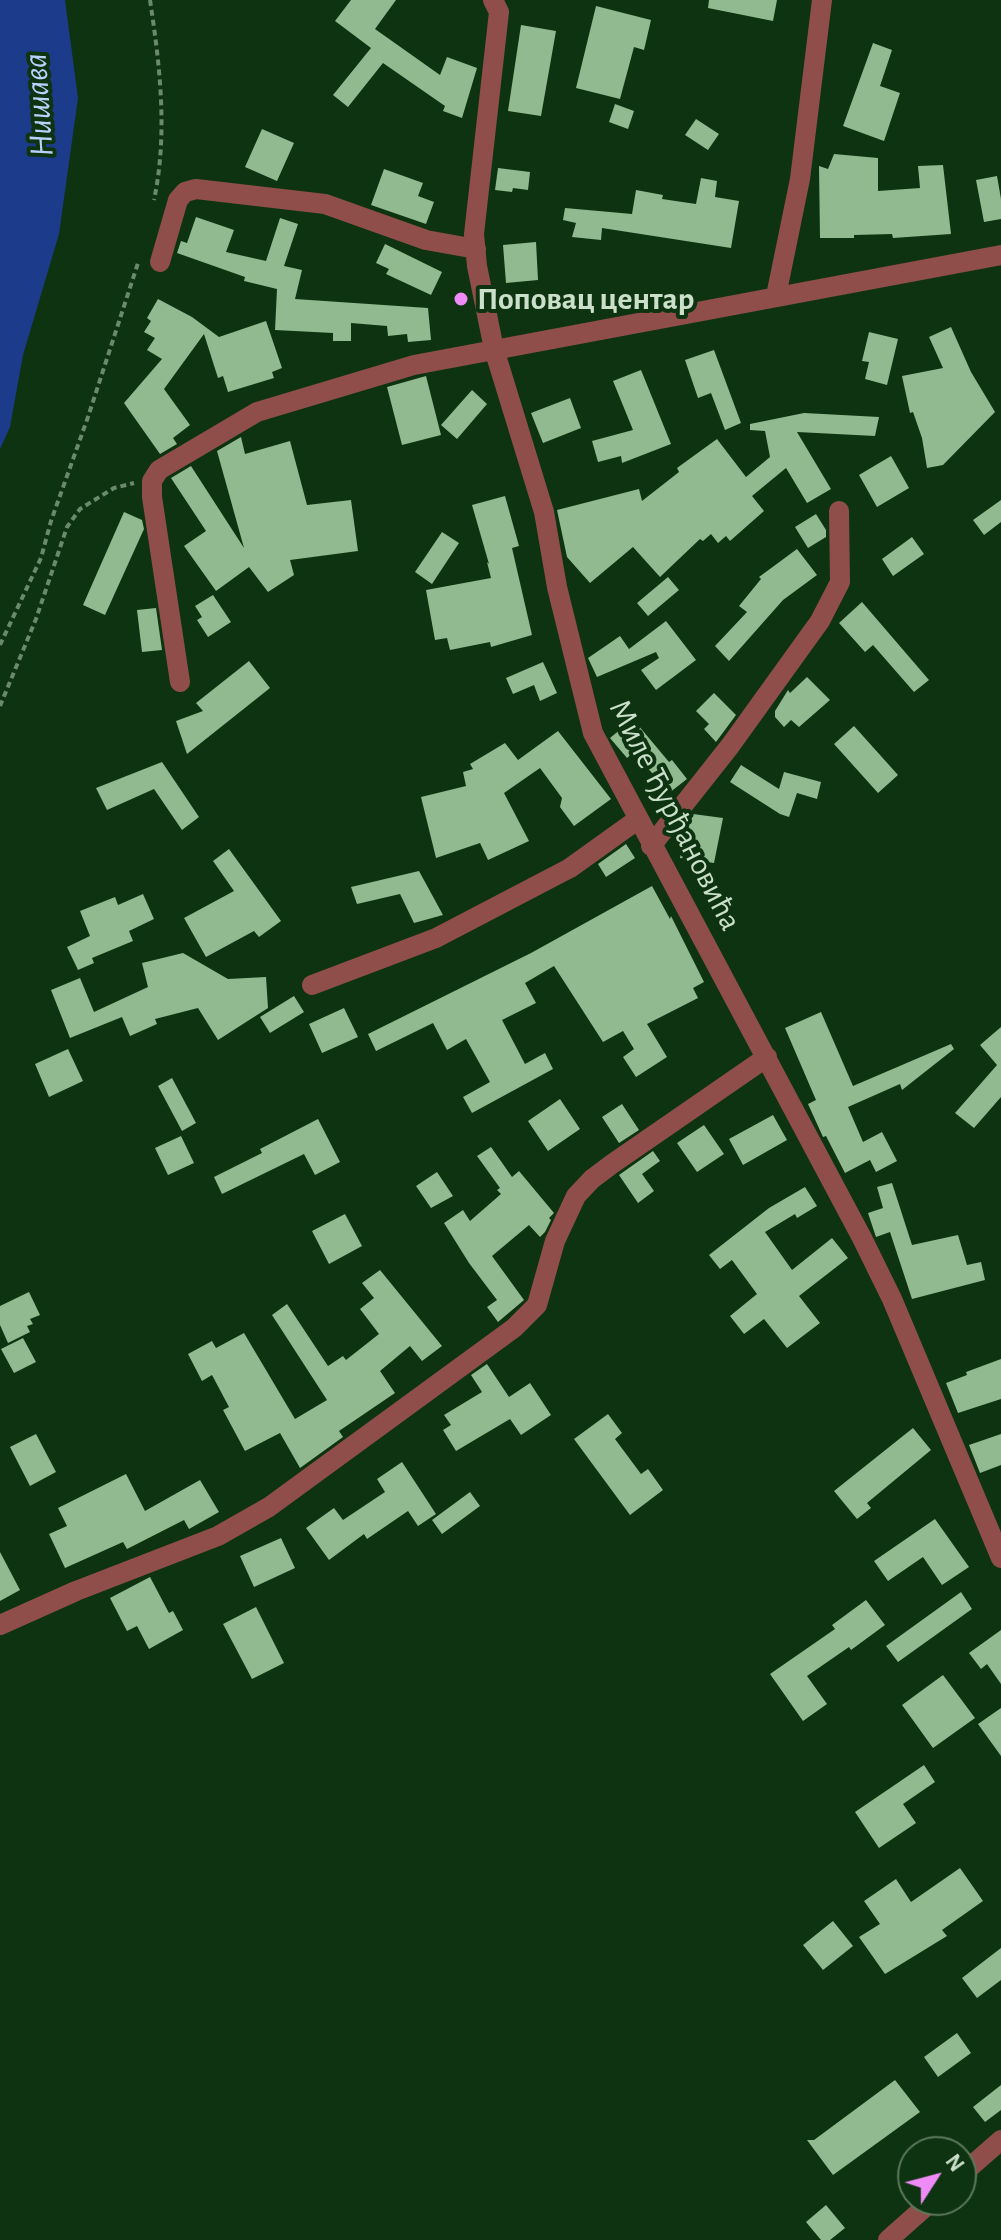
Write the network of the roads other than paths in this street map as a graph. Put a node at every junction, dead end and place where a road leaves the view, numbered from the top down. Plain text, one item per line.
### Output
1 (822, 0) edge
2 (500, 4) edge
3 (476, 249) junction
4 (1001, 255) edge
5 (160, 262) dead end
6 (776, 296) junction
7 (494, 349) junction
8 (839, 511) dead end
9 (180, 682) dead end
10 (637, 820) junction
11 (651, 846) junction
12 (312, 985) dead end
13 (767, 1057) junction
14 (1001, 1558) edge
15 (0, 1625) edge
16 (1001, 2140) edge
17 (977, 2161) edge
18 (915, 2216) edge
19 (888, 2240) edge

1 - 6 street
2 - 3 street, Миле Ђурђановића
3 - 5 street
3 - 7 street, Миле Ђурђановића
4 - 6 street
6 - 7 street
7 - 9 street
7 - 10 street, Миле Ђурђановића
8 - 11 street
10 - 11 street, Миле Ђурђановића
10 - 12 street
11 - 13 street, Миле Ђурђановића
13 - 14 street, Миле Ђурђановића
13 - 15 street
16 - 17 street
18 - 19 street

